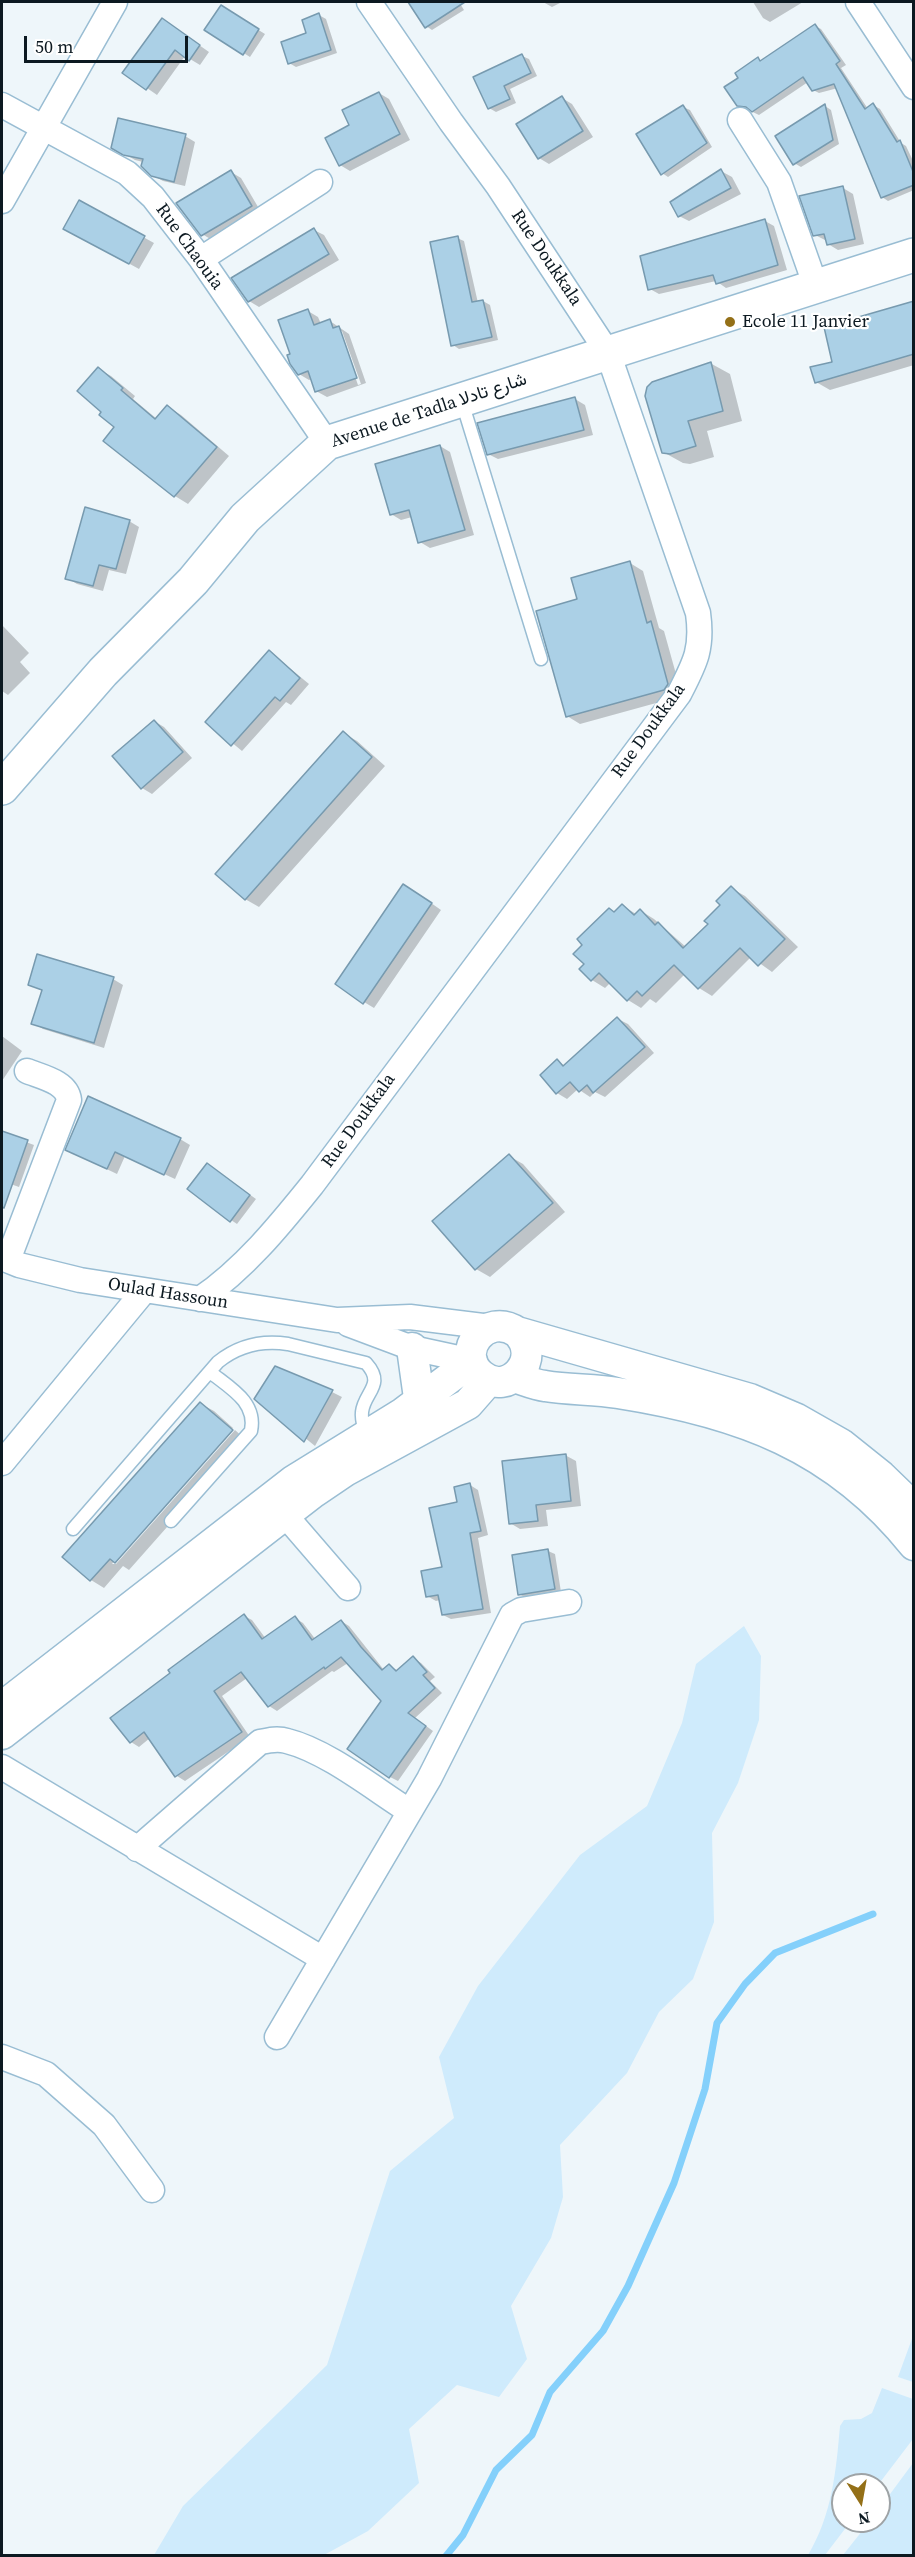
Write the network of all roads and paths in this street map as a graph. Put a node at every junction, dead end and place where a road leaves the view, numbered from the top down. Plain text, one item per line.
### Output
1 (115, 2) edge
2 (369, 2) edge
3 (858, 2) edge
4 (914, 87) edge
5 (2, 105) edge
6 (740, 120) dead end
7 (44, 128) junction
8 (320, 182) dead end
9 (2, 201) edge
10 (914, 255) edge
11 (201, 259) junction
12 (816, 287) junction
13 (608, 353) junction
14 (461, 398) junction
15 (327, 443) junction
16 (541, 659) dead end
17 (2, 788) edge
18 (27, 1071) dead end
19 (5, 1259) edge
20 (144, 1292) junction
21 (200, 1299) junction
22 (337, 1320) junction
23 (504, 1330) junction
24 (412, 1348) junction
25 (210, 1372) junction
26 (492, 1372) junction
27 (419, 1398) junction
28 (366, 1436) junction
29 (2, 1463) edge
30 (914, 1508) edge
31 (285, 1515) junction
32 (171, 1521) dead end
33 (73, 1529) dead end
34 (914, 1545) edge
35 (348, 1588) dead end
36 (569, 1602) dead end
37 (143, 1612) junction
38 (2, 1707) edge
39 (2, 1734) edge
40 (2, 1767) edge
41 (409, 1811) junction
42 (137, 1849) junction
43 (323, 1959) junction
44 (277, 2037) dead end
45 (2, 2057) edge
46 (152, 2190) dead end

1 - 7 street
2 - 13 street, Rue Doukkala
3 - 4 street
5 - 7 street, Rue Chaouia
6 - 12 street
7 - 9 street
7 - 11 street, Rue Chaouia
8 - 11 street
10 - 12 main road, Avenue de Tadla شارع تادلا
11 - 15 street, Rue Chaouia
12 - 13 main road, Avenue de Tadla شارع تادلا
13 - 14 main road, Avenue de Tadla شارع تادلا
13 - 21 street, Rue Doukkala
14 - 15 main road, Avenue de Tadla شارع تادلا
14 - 16 lane
15 - 17 main road, Avenue de Tadla شارع تادلا
18 - 19 street
19 - 20 street, Oulad Hassoun
20 - 21 street, Oulad Hassoun
20 - 29 street
21 - 22 street, Oulad Hassoun
22 - 23 street, Oulad Hassoun
22 - 24 street, Oulad Hassoun
23 - 26 street
23 - 26 street
23 - 30 street
24 - 26 street, Oulad Hassoun
24 - 27 street
25 - 28 lane
25 - 32 lane
25 - 33 lane
26 - 27 street
26 - 31 street
26 - 34 street
27 - 28 street
28 - 37 street
31 - 35 street
31 - 37 street
36 - 41 street
37 - 38 street
37 - 39 street
40 - 42 street
41 - 42 street
41 - 43 street
42 - 43 street
43 - 44 street
45 - 46 street

